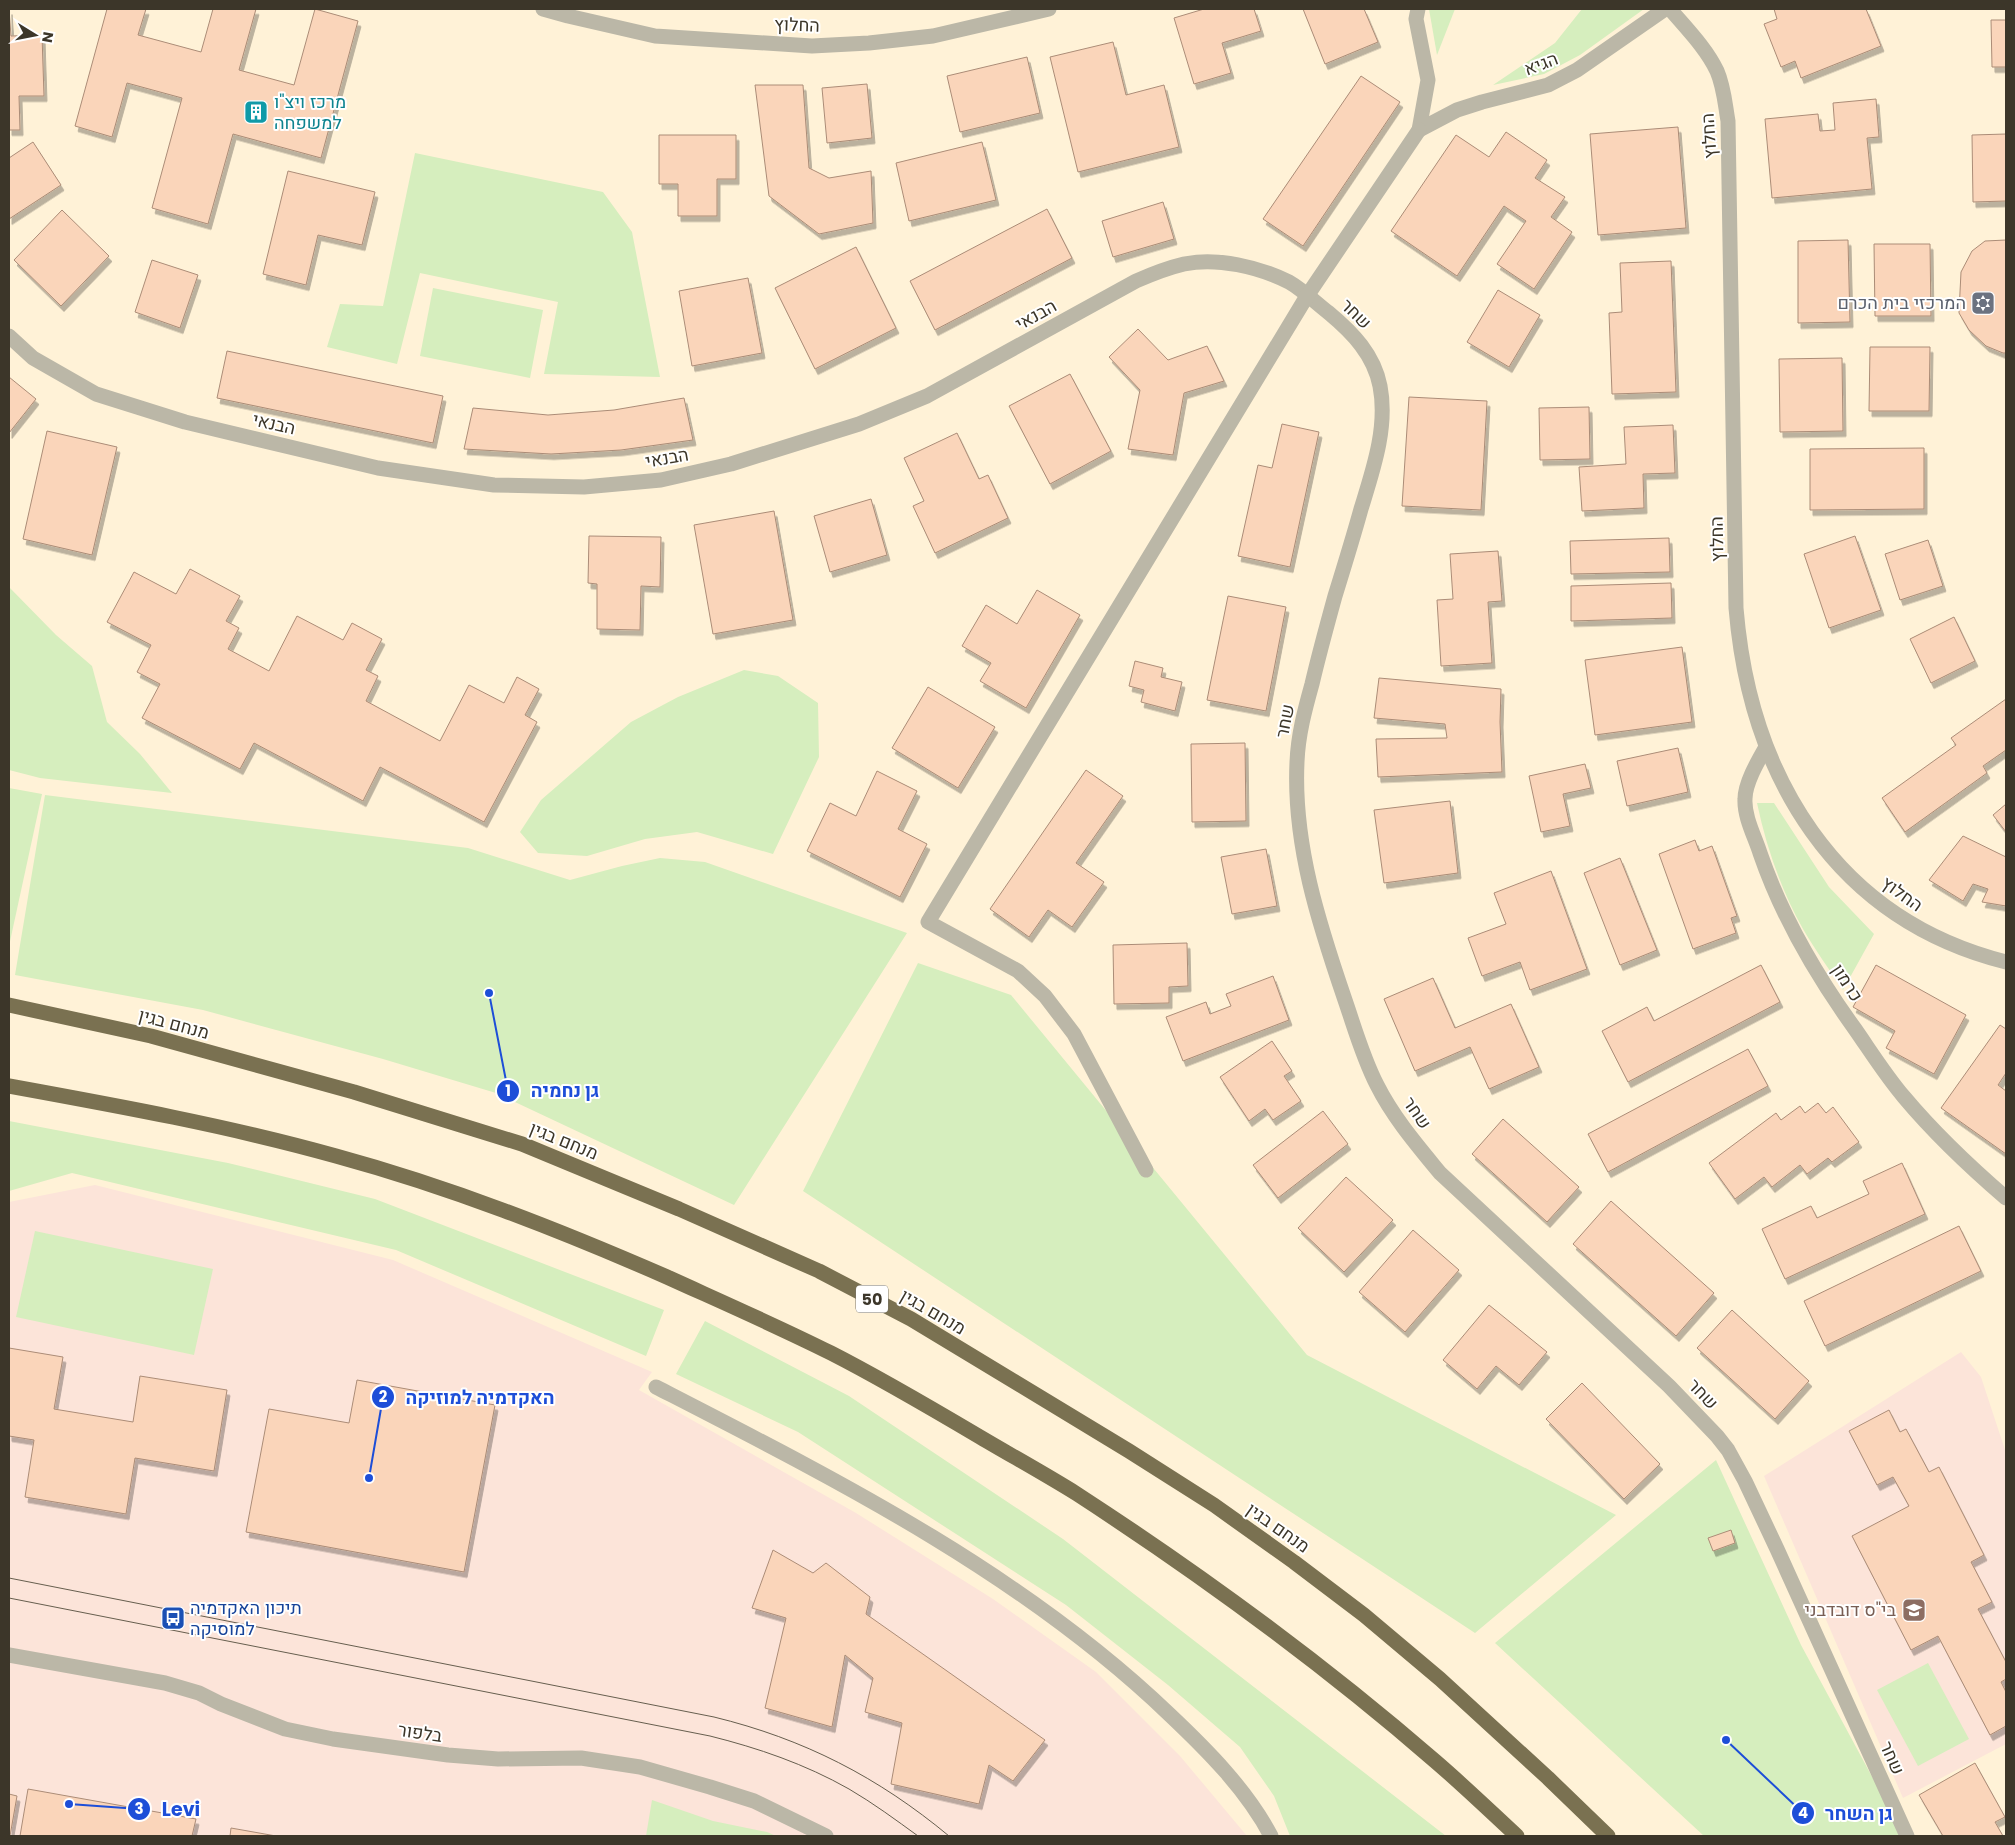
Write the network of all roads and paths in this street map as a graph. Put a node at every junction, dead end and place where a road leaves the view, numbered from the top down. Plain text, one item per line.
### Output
1 (543, 9) edge
2 (1049, 9) edge
3 (1418, 9) edge
4 (1665, 9) edge
5 (1670, 9) edge
6 (570, 13) edge
7 (1419, 130) junction
8 (1307, 296) junction
9 (9, 336) edge
10 (1766, 746) junction
11 (2006, 962) edge
12 (9, 1005) edge
13 (9, 1086) edge
14 (1146, 1170) dead end
15 (2006, 1198) edge
16 (656, 1387) dead end
17 (9, 1655) edge
18 (826, 1836) edge
19 (1271, 1836) edge
20 (1517, 1836) edge
21 (1608, 1836) edge
22 (1907, 1836) edge

1 - 6 street, החלוץ
2 - 6 street, החלוץ
3 - 7 street, הגיא
4 - 7 street, הגיא
5 - 10 street, החלוץ
7 - 8 street, הגיא
8 - 9 street, הבנאי
8 - 14 street, הגיא
8 - 22 street, שחר
10 - 11 street, החלוץ
10 - 15 street, כרמון
12 - 21 highway, מנחם בגין / 50
13 - 20 highway
16 - 19 street
17 - 18 street, בלפור

